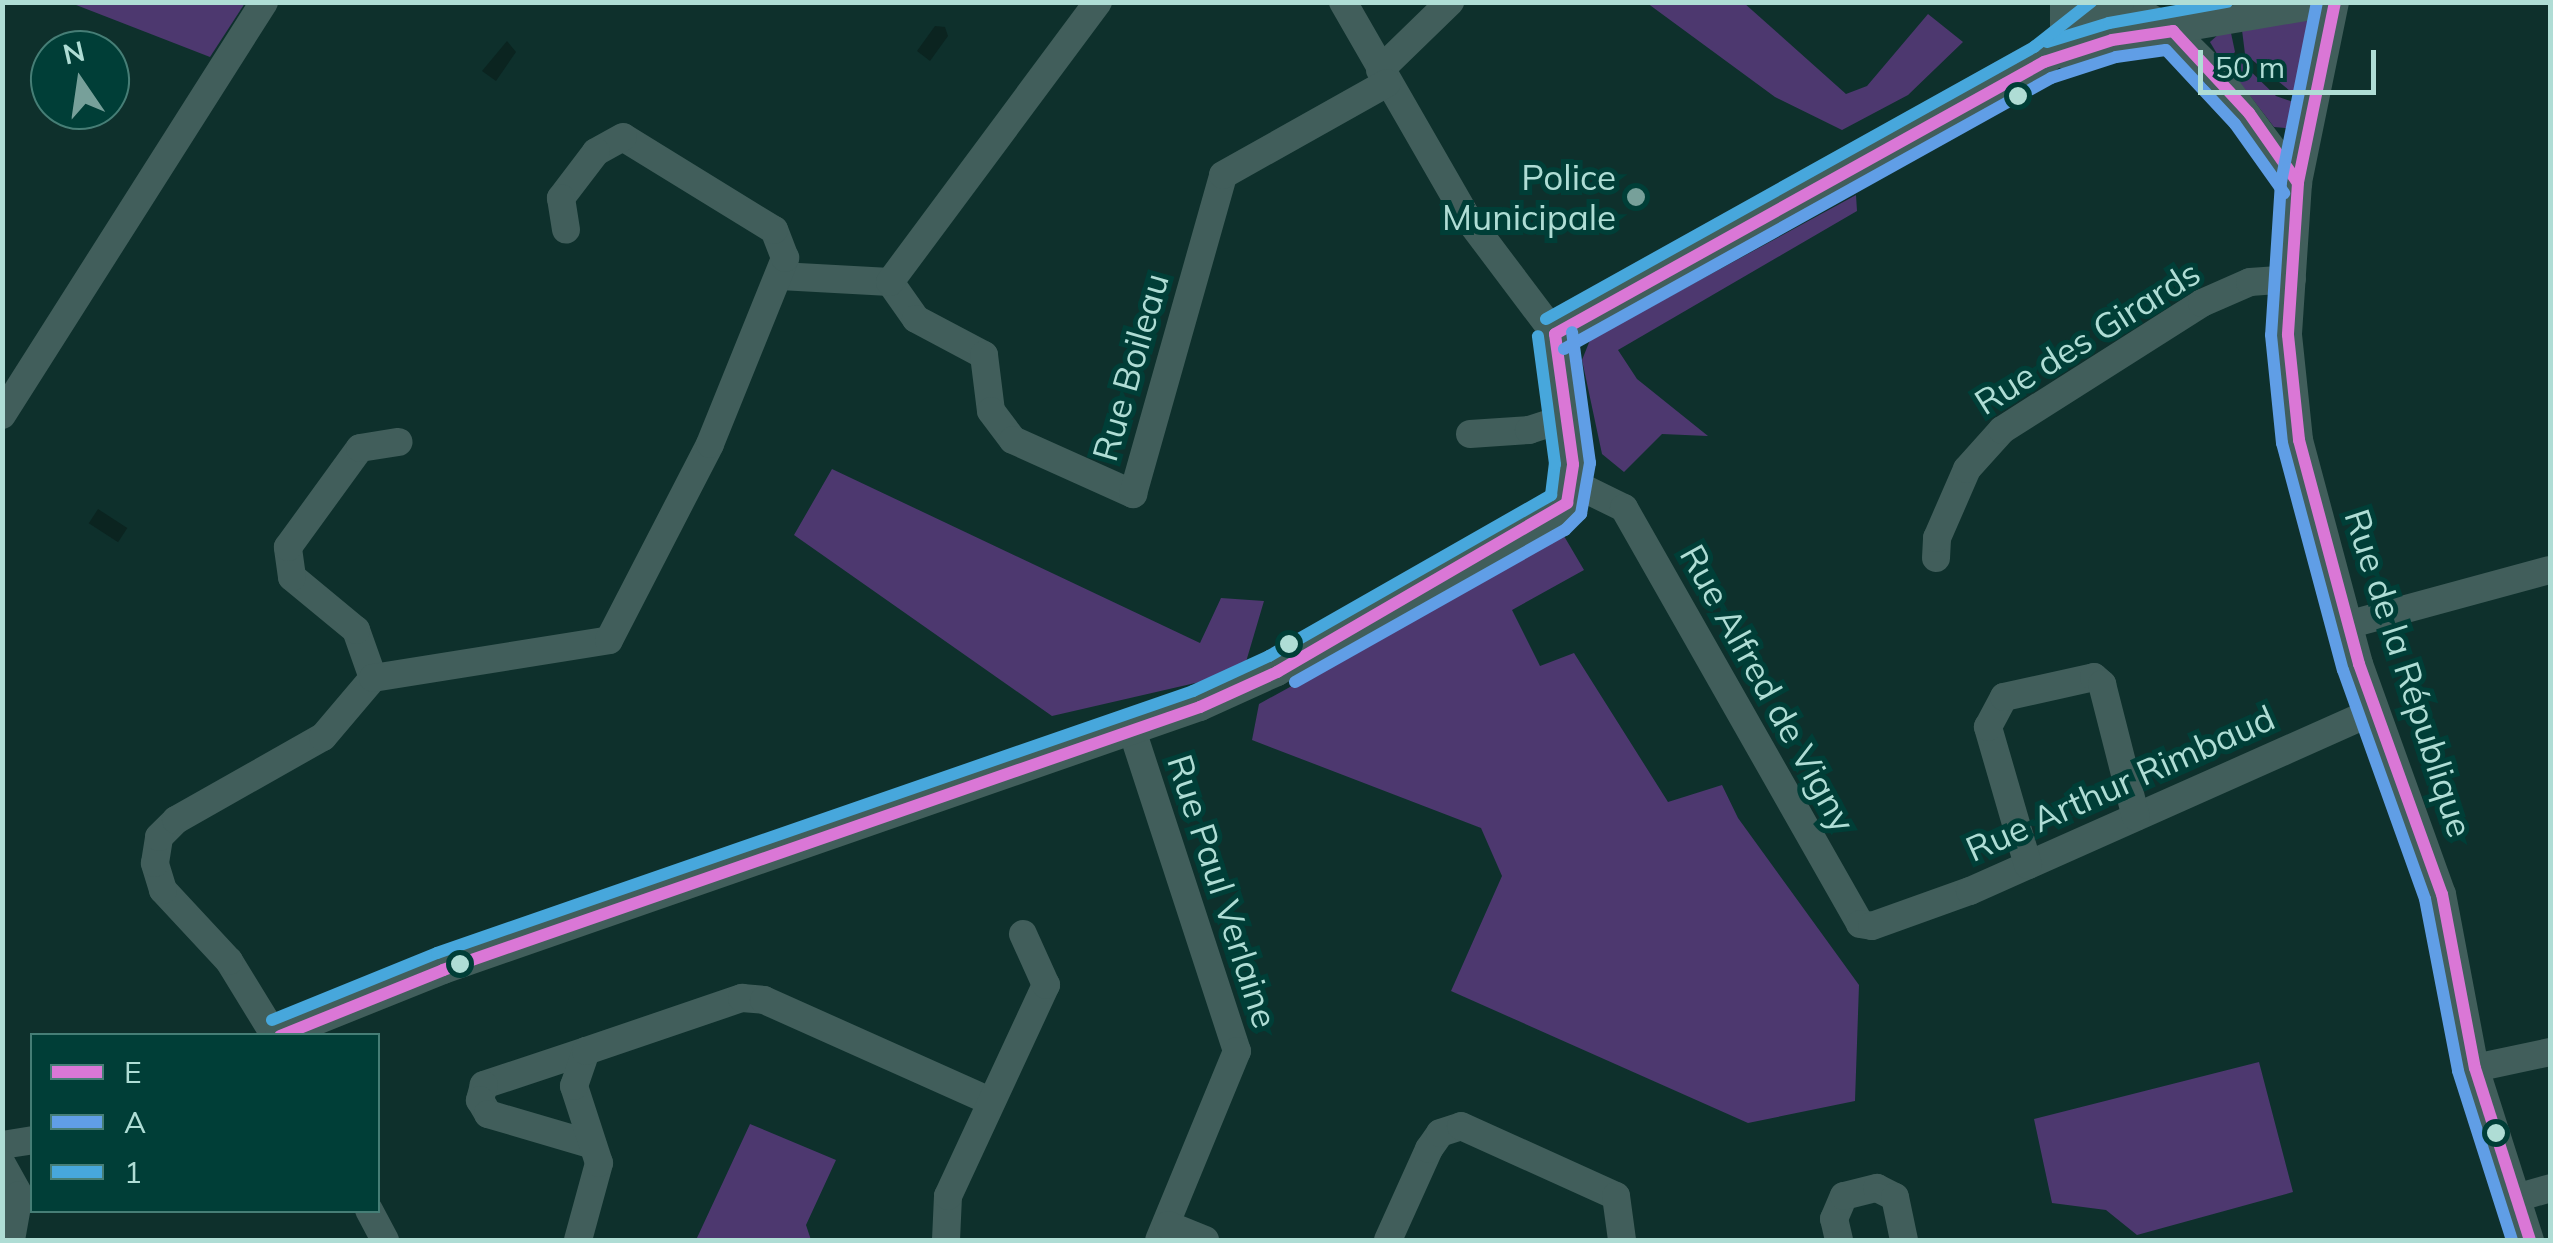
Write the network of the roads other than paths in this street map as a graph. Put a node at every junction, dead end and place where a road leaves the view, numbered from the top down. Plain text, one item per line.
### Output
1 (264, 2) edge
2 (1098, 2) edge
3 (1343, 2) edge
4 (1450, 2) edge
5 (2064, 2) edge
6 (2122, 2) edge
7 (2164, 2) edge
8 (2335, 2) edge
9 (2172, 30) junction
10 (2054, 54) junction
11 (1384, 77) junction
12 (2298, 183) junction
13 (566, 230) dead end
14 (780, 276) junction
15 (2292, 279) junction
16 (890, 282) junction
17 (1555, 334) junction
18 (2, 415) edge
19 (1565, 418) junction
20 (1470, 434) dead end
21 (399, 442) dead end
22 (1571, 482) junction
23 (1936, 558) dead end
24 (2550, 570) edge
25 (2347, 626) junction
26 (373, 678) junction
27 (2376, 711) junction
28 (1132, 730) junction
29 (2136, 817) junction
30 (2028, 865) junction
31 (1893, 920) joint
32 (1023, 934) dead end
33 (275, 1033) edge
34 (285, 1033) edge
35 (586, 1051) junction
36 (2550, 1052) edge
37 (2476, 1068) junction
38 (988, 1100) junction
39 (30, 1140) edge
40 (2, 1144) edge
41 (593, 1144) junction
42 (2, 1164) edge
43 (2550, 1188) edge
44 (26, 1190) edge
45 (2516, 1198) junction
46 (371, 1213) edge
47 (1164, 1233) edge
48 (11, 1240) edge
49 (385, 1240) edge
50 (578, 1240) edge
51 (946, 1240) edge
52 (1205, 1240) edge
53 (1388, 1240) edge
54 (1622, 1240) edge
55 (1839, 1240) edge
56 (1904, 1240) edge
57 (2530, 1240) edge

1 - 18 street
2 - 16 street
3 - 11 street
4 - 11 street
5 - 10 street
6 - 9 street
6 - 10 street
7 - 9 street
8 - 9 street
8 - 12 street, Rue de la République
9 - 10 street
9 - 12 street
10 - 17 street
11 - 16 street, Rue Boileau
11 - 17 street
12 - 15 street, Rue de la République
13 - 14 street
14 - 16 street
14 - 26 street
15 - 23 street, Rue des Girards
15 - 25 street, Rue de la République
17 - 19 street
19 - 20 street
19 - 22 street
21 - 26 street
22 - 28 street
22 - 31 street, Rue Alfred de Vigny
24 - 25 street
25 - 27 street, Rue de la République
26 - 33 street
27 - 29 street, Rue Arthur Rimbaud
27 - 37 street, Rue de la République
28 - 34 street
28 - 47 street, Rue Paul Verlaine
29 - 30 street, Rue Arthur Rimbaud
29 - 30 street
30 - 31 street, Rue Arthur Rimbaud
32 - 38 street
35 - 38 street
35 - 41 street
35 - 41 street
36 - 37 street
37 - 45 street, Rue de la République
38 - 51 street
39 - 40 street
41 - 50 street
42 - 44 street
43 - 45 street
44 - 48 street
45 - 57 street, Rue de la République
46 - 49 street
47 - 52 street
53 - 54 street
55 - 56 street

